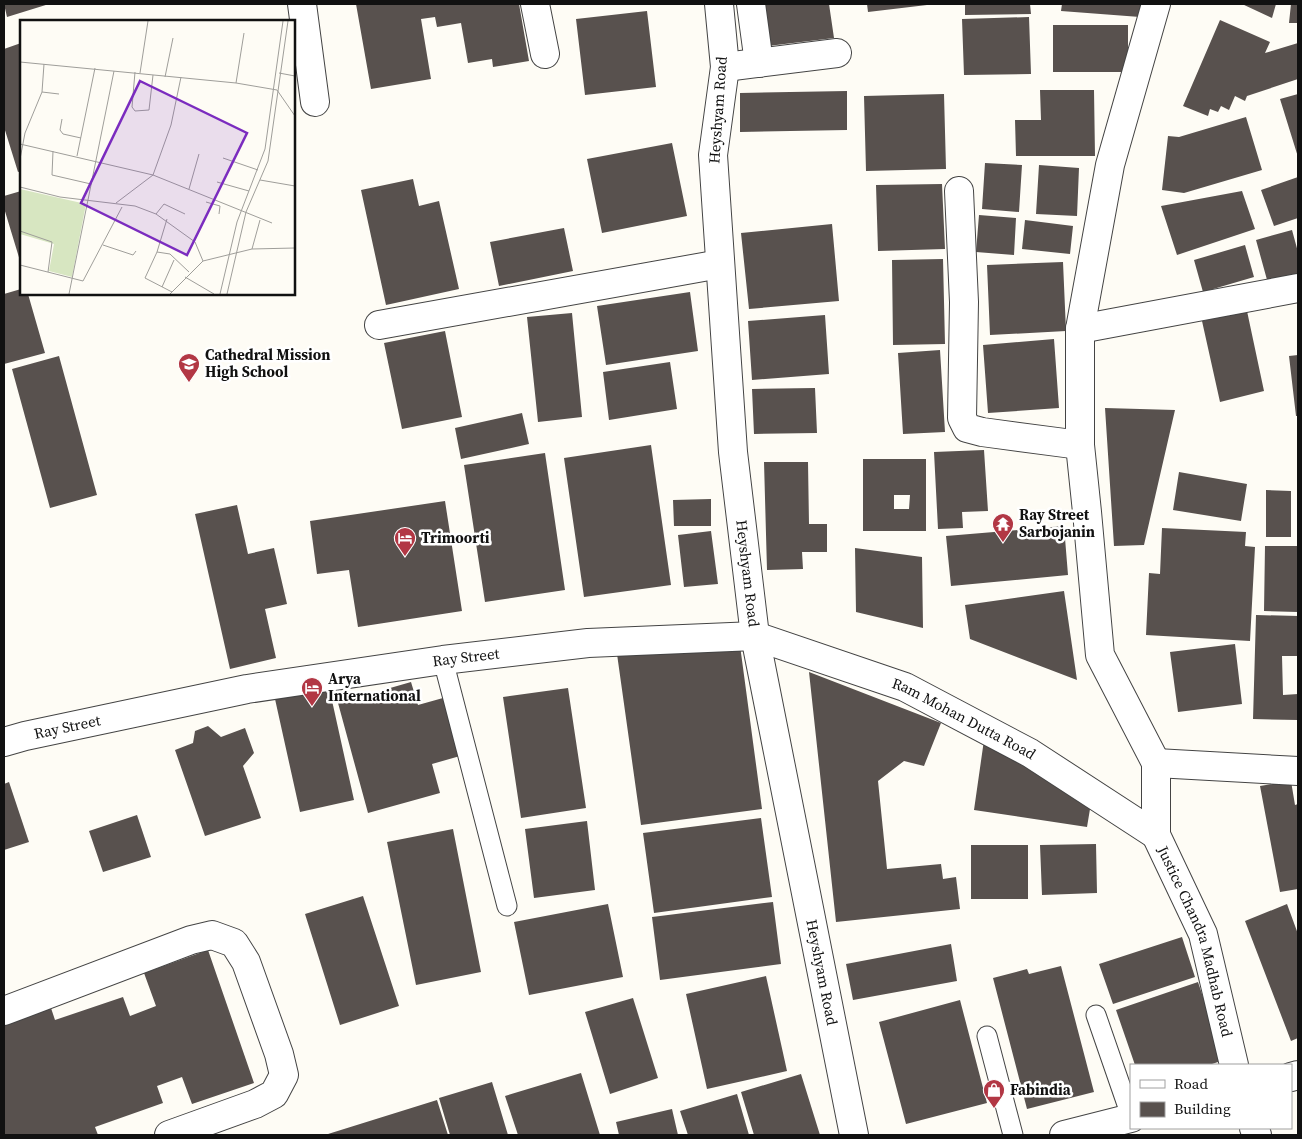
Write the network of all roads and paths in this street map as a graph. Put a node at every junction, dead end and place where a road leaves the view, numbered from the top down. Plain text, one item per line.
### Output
1 (302, 4) edge
2 (535, 4) edge
3 (719, 4) edge
4 (751, 4) edge
5 (1156, 4) edge
6 (837, 53) dead end
7 (544, 54) dead end
8 (760, 63) junction
9 (724, 68) junction
10 (315, 102) dead end
11 (959, 191) dead end
12 (720, 264) junction
13 (1298, 288) edge
14 (379, 326) dead end
15 (1080, 329) junction
16 (1080, 445) junction
17 (755, 636) junction
18 (443, 660) junction
19 (4, 742) edge
20 (1156, 763) junction
21 (1298, 771) edge
22 (1156, 835) junction
23 (507, 906) dead end
24 (4, 1011) edge
25 (1096, 1015) dead end
26 (987, 1036) dead end
27 (1234, 1064) edge
28 (1130, 1114) edge
29 (1130, 1117) edge
30 (1097, 1131) edge
31 (169, 1135) edge
32 (854, 1135) edge
33 (1013, 1135) edge
34 (1064, 1135) edge

1 - 10 street
2 - 7 street
3 - 9 street, Heyshyam Road
4 - 8 street
5 - 15 street, Justice Chandra Madhab Road
6 - 8 street
8 - 9 street
9 - 12 street, Heyshyam Road
11 - 16 street
12 - 14 street
12 - 17 street, Heyshyam Road
13 - 15 street
15 - 16 street, Justice Chandra Madhab Road
16 - 20 street, Justice Chandra Madhab Road
17 - 18 street, Ray Street
17 - 22 street, Ram Mohan Dutta Road
17 - 32 street, Heyshyam Road
18 - 19 street, Ray Street
18 - 23 lane
20 - 21 street
20 - 22 street, Justice Chandra Madhab Road
22 - 27 street, Justice Chandra Madhab Road
24 - 31 street
25 - 28 lane
26 - 33 lane
29 - 30 street
30 - 34 street

